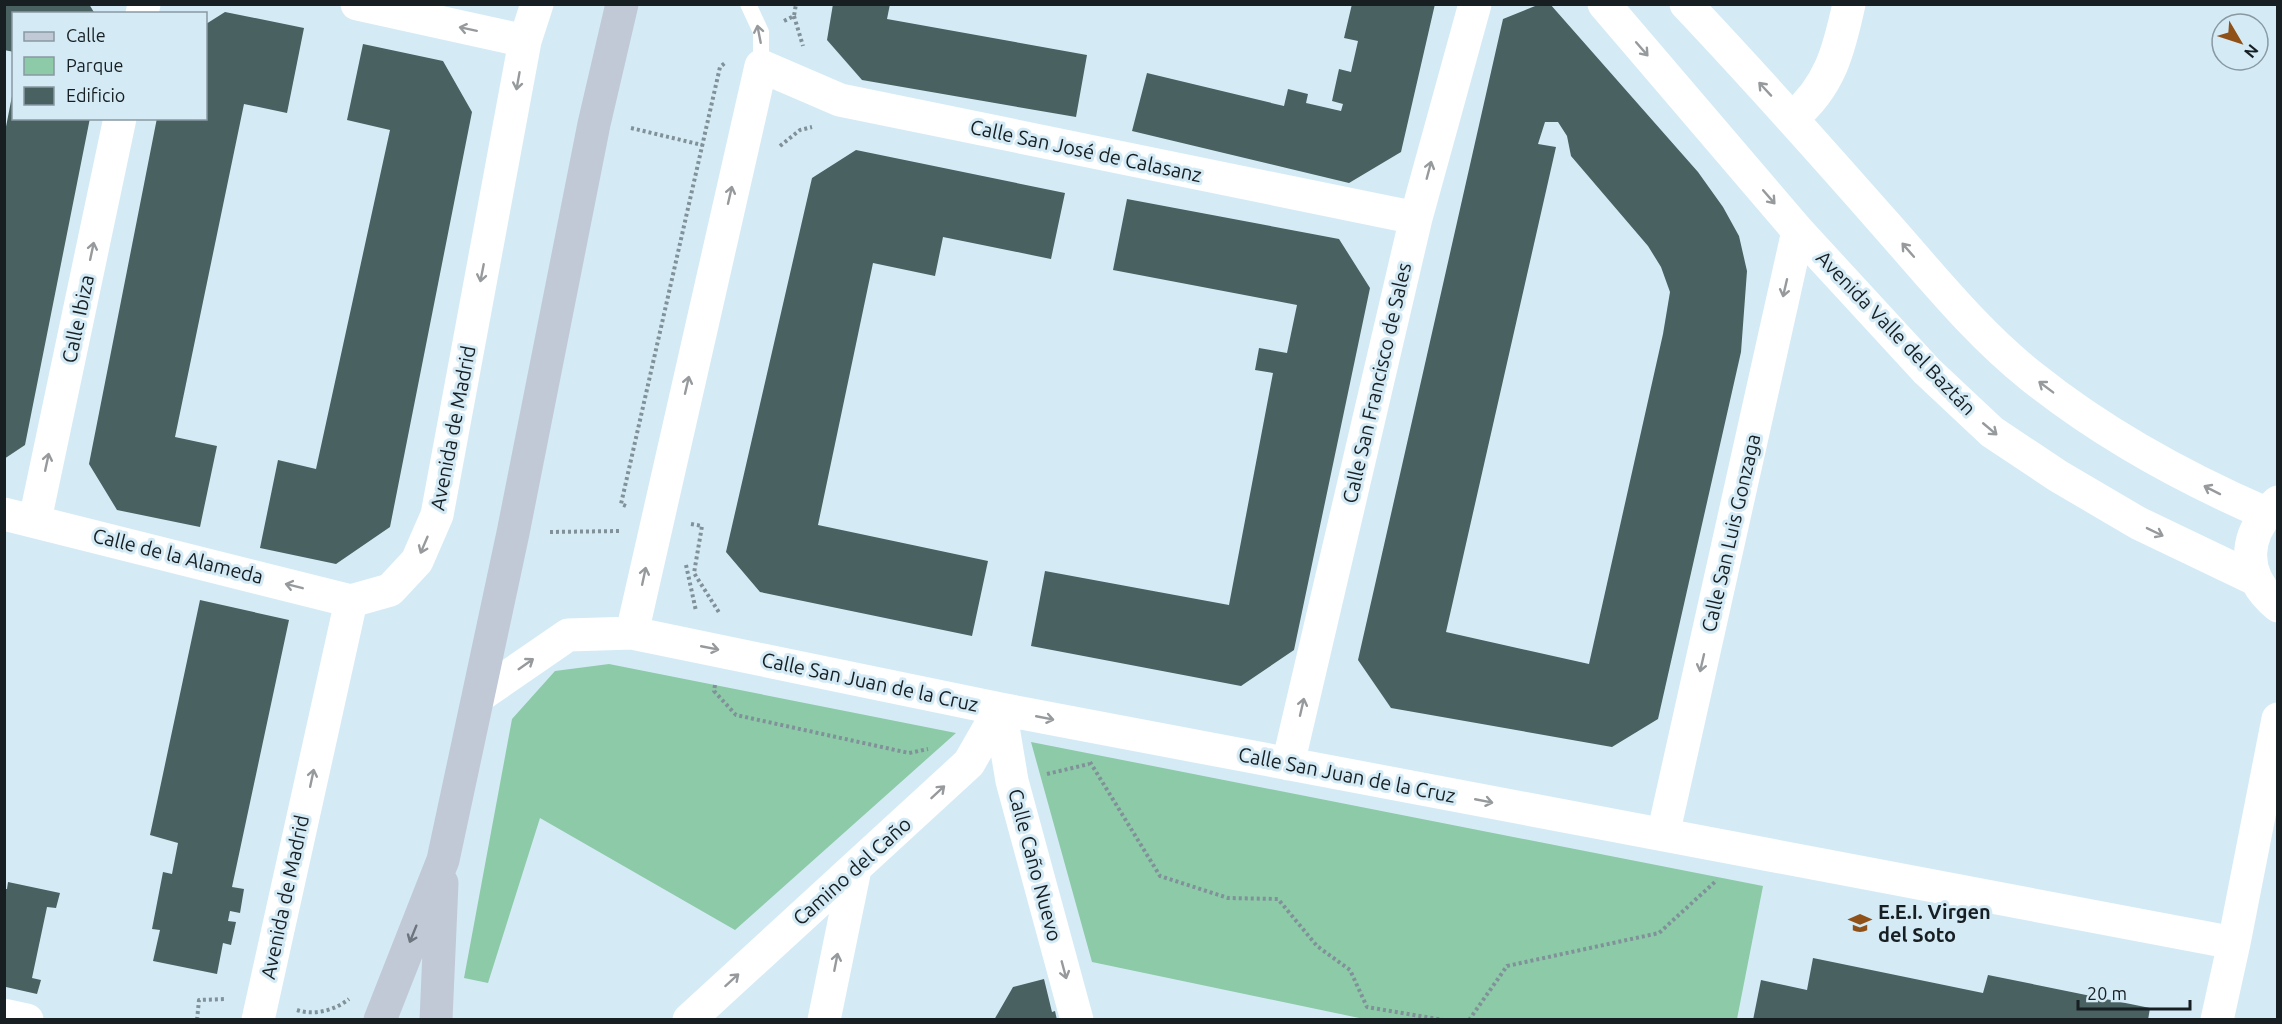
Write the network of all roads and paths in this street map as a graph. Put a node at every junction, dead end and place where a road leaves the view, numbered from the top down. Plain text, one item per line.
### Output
1 (357, 4) edge
2 (537, 4) edge
3 (622, 4) edge
4 (747, 4) edge
5 (796, 4) edge
6 (1475, 4) edge
7 (1604, 4) edge
8 (1686, 4) edge
9 (1849, 4) edge
10 (761, 32) junction
11 (525, 41) junction
12 (761, 66) junction
13 (1792, 118) junction
14 (119, 120) edge
15 (624, 126) dead end
16 (702, 145) junction
17 (1416, 218) junction
18 (1798, 231) junction
19 (2271, 508) edge
20 (20, 517) edge
21 (656, 524) junction
22 (513, 533) junction
23 (2255, 579) junction
24 (351, 601) junction
25 (2277, 606) edge
26 (632, 633) junction
27 (713, 648) junction
28 (478, 697) junction
29 (1000, 709) junction
30 (2277, 719) edge
31 (930, 749) dead end
32 (1288, 764) junction
33 (1012, 781) junction
34 (1663, 835) junction
35 (1748, 851) junction
36 (442, 860) junction
37 (855, 870) junction
38 (2234, 943) junction
39 (4, 1015) edge
40 (27, 1020) edge
41 (258, 1020) edge
42 (380, 1020) edge
43 (436, 1020) edge
44 (689, 1020) edge
45 (824, 1020) edge
46 (1077, 1020) edge
47 (1443, 1020) edge
48 (1469, 1020) edge
49 (2217, 1020) edge

11 -> 1 street
2 - 11 street, Avenida de Madrid
3 - 22 main road
4 - 10 lane
5 - 10 path
17 -> 6 street, Calle San Francisco de Sales
7 -> 18 street, Avenida Valle del Baztán
13 -> 8 street
9 - 13 street
10 - 12 lane
10 - 16 path
11 -> 24 street, Avenida de Madrid
12 - 17 street, Calle San José de Calasanz
21 -> 12 street
19 -> 13 street
20 -> 14 street, Calle Ibiza
15 - 16 path
16 - 21 path
32 -> 17 street, Calle San Francisco de Sales
18 -> 23 street, Avenida Valle del Baztán
18 -> 34 street, Calle San Luis Gonzaga
19 - 23 street
24 -> 20 street, Calle de la Alameda
21 - 22 path
26 -> 21 street
21 - 27 path
21 - 27 path
22 - 28 main road
23 - 25 street
41 -> 24 street, Avenida de Madrid
26 -> 27 street, Calle San Juan de la Cruz
28 -> 26 street, Calle San Juan de la Cruz
27 - 29 street, Calle San Juan de la Cruz
27 - 31 path
28 - 36 main road
29 -> 32 street, Calle San Juan de la Cruz
29 - 33 street, Calle Caño Nuevo
37 -> 29 street, Camino del Caño
30 - 38 street
32 -> 34 street, Calle San Juan de la Cruz
33 -> 46 street, Calle Caño Nuevo
33 - 47 path
34 - 35 street, Calle San Juan de la Cruz
35 - 38 street, Calle San Juan de la Cruz
35 - 48 path
36 -> 42 main road
36 - 43 main road
44 -> 37 street, Camino del Caño
45 -> 37 street
38 - 49 street
39 - 40 street

